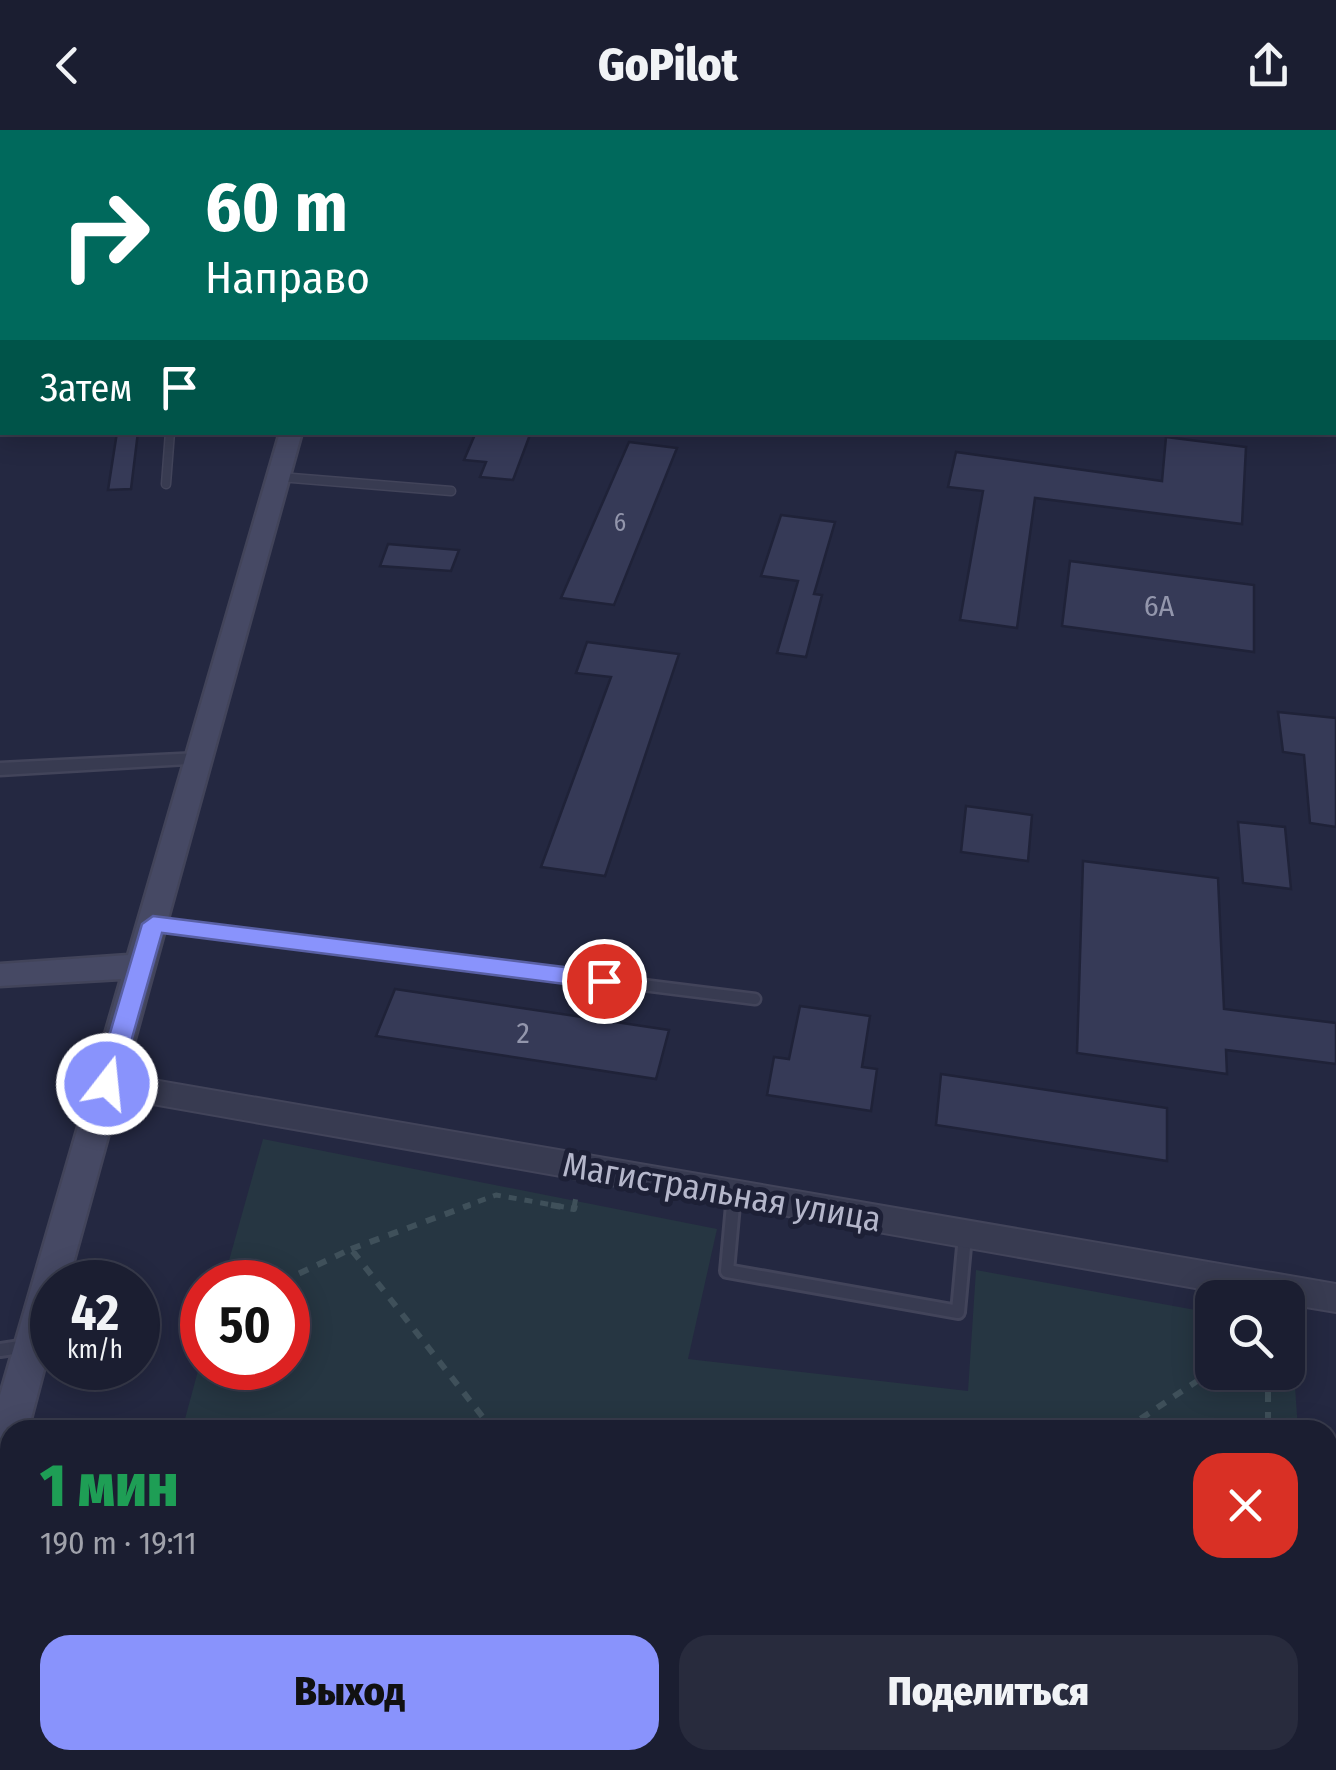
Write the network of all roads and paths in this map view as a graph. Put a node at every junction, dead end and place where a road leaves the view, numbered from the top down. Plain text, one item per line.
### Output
1 (170, 435) edge
2 (291, 435) edge
3 (279, 477) junction
4 (166, 484) dead end
5 (451, 491) dead end
6 (199, 759) junction
7 (0, 770) edge
8 (153, 924) junction
9 (141, 966) junction
10 (0, 975) edge
11 (755, 999) dead end
12 (107, 1084) junction
13 (580, 1166) junction
14 (734, 1194) junction
15 (966, 1236) junction
16 (351, 1249) junction
17 (57, 1260) edge
18 (310, 1268) edge
19 (1336, 1298) edge
20 (30, 1345) edge
21 (0, 1350) edge
22 (30, 1356) edge
23 (1195, 1382) edge
24 (1268, 1390) edge
25 (12, 1420) edge
26 (485, 1420) edge
27 (1139, 1420) edge
28 (1268, 1420) edge

1 - 4 lane
2 - 3 main road
3 - 5 lane
3 - 6 main road
6 - 7 street
6 - 8 main road
8 - 9 main road
8 - 11 lane
9 - 10 main road
9 - 12 main road
12 - 13 street, Магистральная улица
12 - 17 main road
13 - 14 street, Магистральная улица
13 - 16 path
14 - 15 street, Магистральная улица
14 - 15 lane
15 - 19 street, Магистральная улица
16 - 18 path
16 - 26 path
20 - 21 lane
22 - 25 main road
23 - 27 path
24 - 28 path

